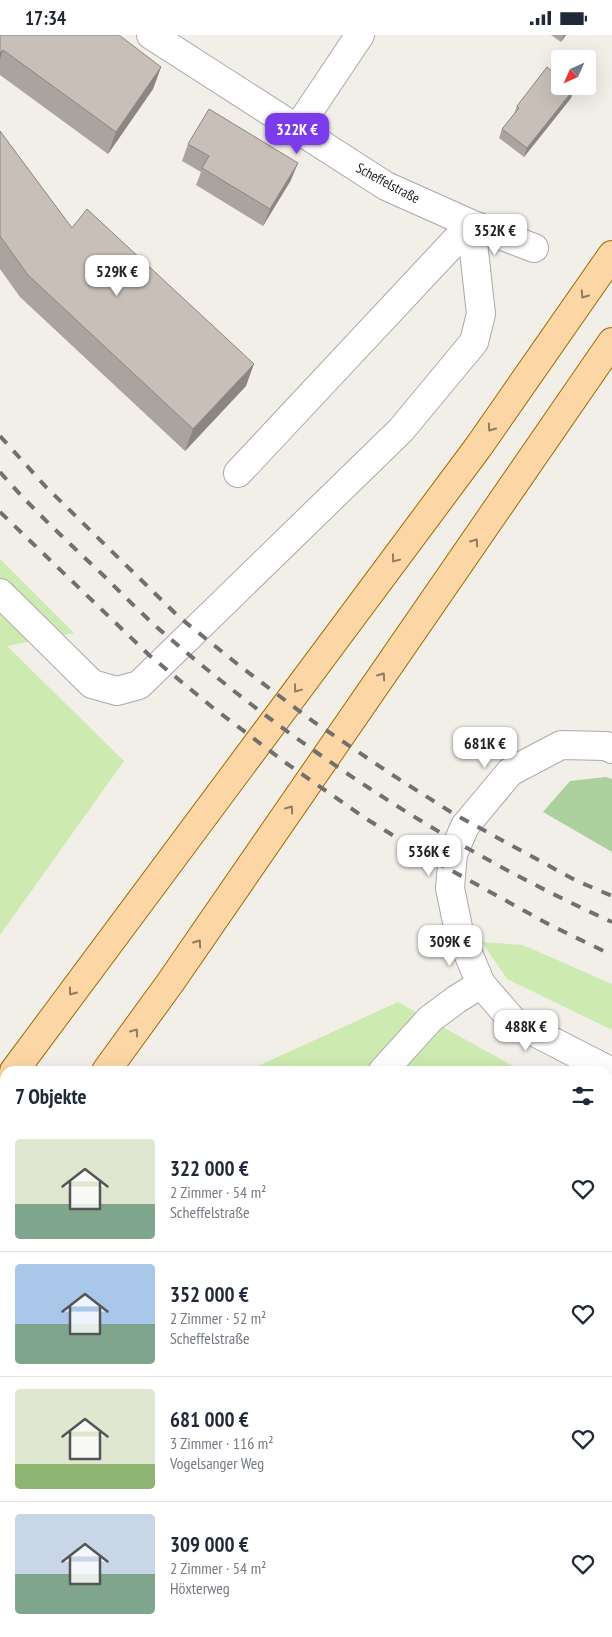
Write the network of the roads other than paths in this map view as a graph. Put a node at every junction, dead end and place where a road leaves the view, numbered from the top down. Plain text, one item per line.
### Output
1 (151, 35) edge
2 (360, 35) edge
3 (296, 129) junction
4 (471, 224) junction
5 (534, 248) dead end
6 (612, 255) edge
7 (612, 342) edge
8 (238, 473) dead end
9 (0, 593) edge
10 (612, 749) edge
11 (481, 984) junction
12 (18, 1066) edge
13 (110, 1066) edge
14 (388, 1066) edge
15 (600, 1066) edge

1 - 3 street, Scheffelstraße
2 - 3 street
3 - 4 street, Scheffelstraße
4 - 5 street, Scheffelstraße
4 - 8 street
4 - 9 street
6 -> 12 main road
13 -> 7 main road
10 - 11 street
11 - 14 street
11 - 15 street

